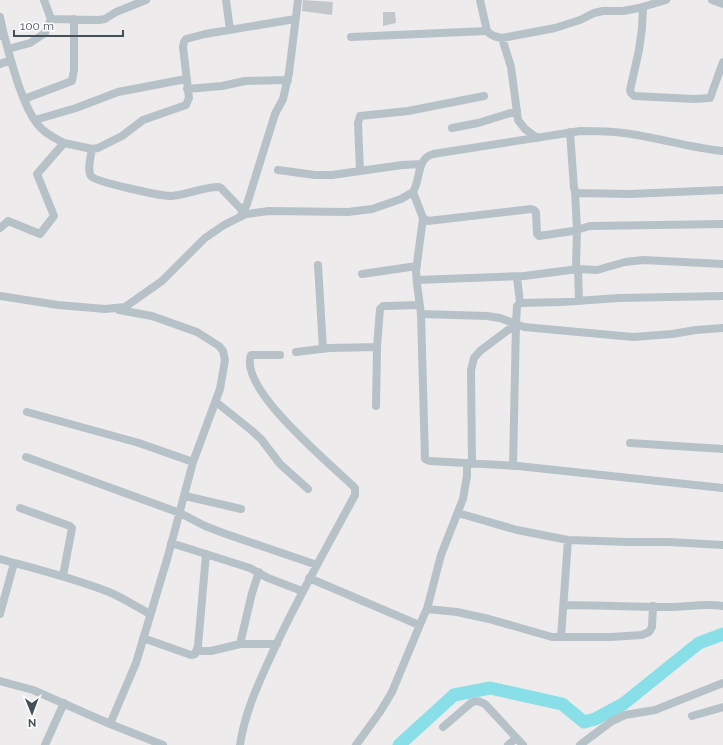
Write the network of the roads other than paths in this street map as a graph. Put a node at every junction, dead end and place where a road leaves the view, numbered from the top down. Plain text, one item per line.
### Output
1 (44, 0) edge
2 (146, 0) edge
3 (226, 0) edge
4 (298, 0) edge
5 (480, 0) edge
6 (666, 0) edge
7 (712, 0) edge
8 (723, 4) edge
9 (643, 7) junction
10 (0, 18) edge
11 (51, 19) junction
12 (74, 19) junction
13 (295, 19) junction
14 (230, 30) junction
15 (487, 30) junction
16 (2, 36) edge
17 (351, 37) dead end
18 (502, 38) junction
19 (8, 49) junction
20 (11, 60) junction
21 (723, 62) edge
22 (0, 64) edge
23 (186, 78) junction
24 (288, 80) junction
25 (188, 89) junction
26 (484, 96) dead end
27 (24, 99) junction
28 (517, 111) junction
29 (35, 120) junction
30 (452, 128) dead end
31 (570, 132) junction
32 (537, 138) junction
33 (64, 142) junction
34 (92, 149) junction
35 (723, 150) edge
36 (421, 164) junction
37 (278, 170) dead end
38 (360, 172) junction
39 (723, 190) edge
40 (575, 191) junction
41 (414, 192) junction
42 (243, 214) junction
43 (423, 218) junction
44 (723, 224) edge
45 (0, 228) edge
46 (577, 230) junction
47 (723, 264) edge
48 (318, 265) dead end
49 (417, 266) junction
50 (578, 269) junction
51 (362, 274) dead end
52 (517, 276) junction
53 (417, 280) junction
54 (0, 296) edge
55 (723, 296) edge
56 (579, 301) junction
57 (520, 303) junction
58 (115, 309) junction
59 (421, 309) junction
60 (516, 324) junction
61 (723, 328) edge
62 (377, 347) junction
63 (323, 349) junction
64 (296, 352) dead end
65 (280, 355) dead end
66 (216, 402) junction
67 (376, 406) dead end
68 (27, 412) dead end
69 (630, 443) dead end
70 (723, 449) edge
71 (26, 456) dead end
72 (193, 462) junction
73 (469, 463) junction
74 (513, 466) junction
75 (723, 488) edge
76 (308, 489) dead end
77 (185, 496) junction
78 (20, 508) dead end
79 (241, 509) dead end
80 (180, 513) junction
81 (458, 513) junction
82 (568, 540) junction
83 (171, 543) junction
84 (723, 545) edge
85 (206, 554) junction
86 (0, 559) edge
87 (14, 563) junction
88 (317, 565) junction
89 (259, 572) junction
90 (63, 576) junction
91 (309, 578) junction
92 (302, 591) junction
93 (1, 603) edge
94 (564, 605) junction
95 (653, 606) junction
96 (723, 606) edge
97 (427, 609) junction
98 (0, 614) edge
99 (150, 614) junction
100 (419, 625) junction
101 (561, 637) junction
102 (143, 638) junction
103 (240, 644) junction
104 (277, 644) junction
105 (197, 651) junction
106 (0, 681) edge
107 (723, 683) edge
108 (64, 704) junction
109 (723, 707) edge
110 (692, 716) dead end
111 (110, 724) junction
112 (443, 727) dead end
113 (516, 738) junction
114 (45, 745) edge
115 (163, 745) edge
116 (240, 745) edge
117 (356, 745) edge
118 (508, 745) edge
119 (523, 745) edge
120 (580, 745) edge

1 - 11 street
2 - 12 street
3 - 14 street
4 - 13 street
5 - 15 street
6 - 9 street
7 - 8 street
9 - 18 street
9 - 21 street
10 - 16 street
11 - 12 street
11 - 19 street
12 - 27 street
13 - 14 street
13 - 24 street
14 - 23 street
15 - 17 street
15 - 18 street
16 - 19 street
18 - 28 street
19 - 20 street
20 - 22 street
20 - 27 street
23 - 25 street
23 - 29 street
24 - 25 street
24 - 42 street
25 - 34 street
26 - 38 street
27 - 29 street
28 - 30 street
28 - 32 street
29 - 33 street
31 - 32 street
31 - 35 street
31 - 40 street
32 - 36 street
33 - 34 street
33 - 45 street
34 - 42 street
36 - 38 street
36 - 41 street
37 - 38 street
39 - 40 street
40 - 46 street
41 - 42 street
41 - 43 street
42 - 58 street
43 - 46 street
43 - 49 street
44 - 46 street
46 - 50 street
47 - 50 street
48 - 63 street
49 - 51 street
49 - 53 street
50 - 52 street
50 - 56 street
52 - 53 street
52 - 57 street
53 - 59 street
54 - 58 street
55 - 56 street
56 - 57 street
57 - 60 street
58 - 66 street
59 - 60 street
59 - 62 street
59 - 73 street
60 - 61 street
60 - 73 street
60 - 74 street
62 - 63 street
62 - 67 street
63 - 64 street
65 - 88 street
66 - 72 street
66 - 76 street
68 - 72 street
69 - 70 street
71 - 80 street
72 - 77 street
73 - 74 street
73 - 81 street
74 - 75 street
77 - 79 street
77 - 80 street
78 - 90 street
80 - 83 street
80 - 88 street
81 - 82 street
81 - 97 street
82 - 84 street
82 - 94 street
83 - 85 street
83 - 99 street
85 - 89 street
85 - 105 street
86 - 87 street
87 - 90 street
87 - 93 street
88 - 91 street
89 - 92 street
89 - 103 street
90 - 99 street
91 - 92 street
91 - 100 street
92 - 104 street
93 - 98 street
94 - 95 street
94 - 101 street
95 - 96 street
95 - 101 street
97 - 100 street
97 - 101 street
99 - 102 street
100 - 117 street
102 - 105 street
102 - 111 street
103 - 104 street
103 - 105 street
104 - 116 street
106 - 108 street
107 - 120 street
108 - 111 street
108 - 114 street
109 - 110 street
111 - 115 street
112 - 113 street
113 - 118 street
113 - 119 street

